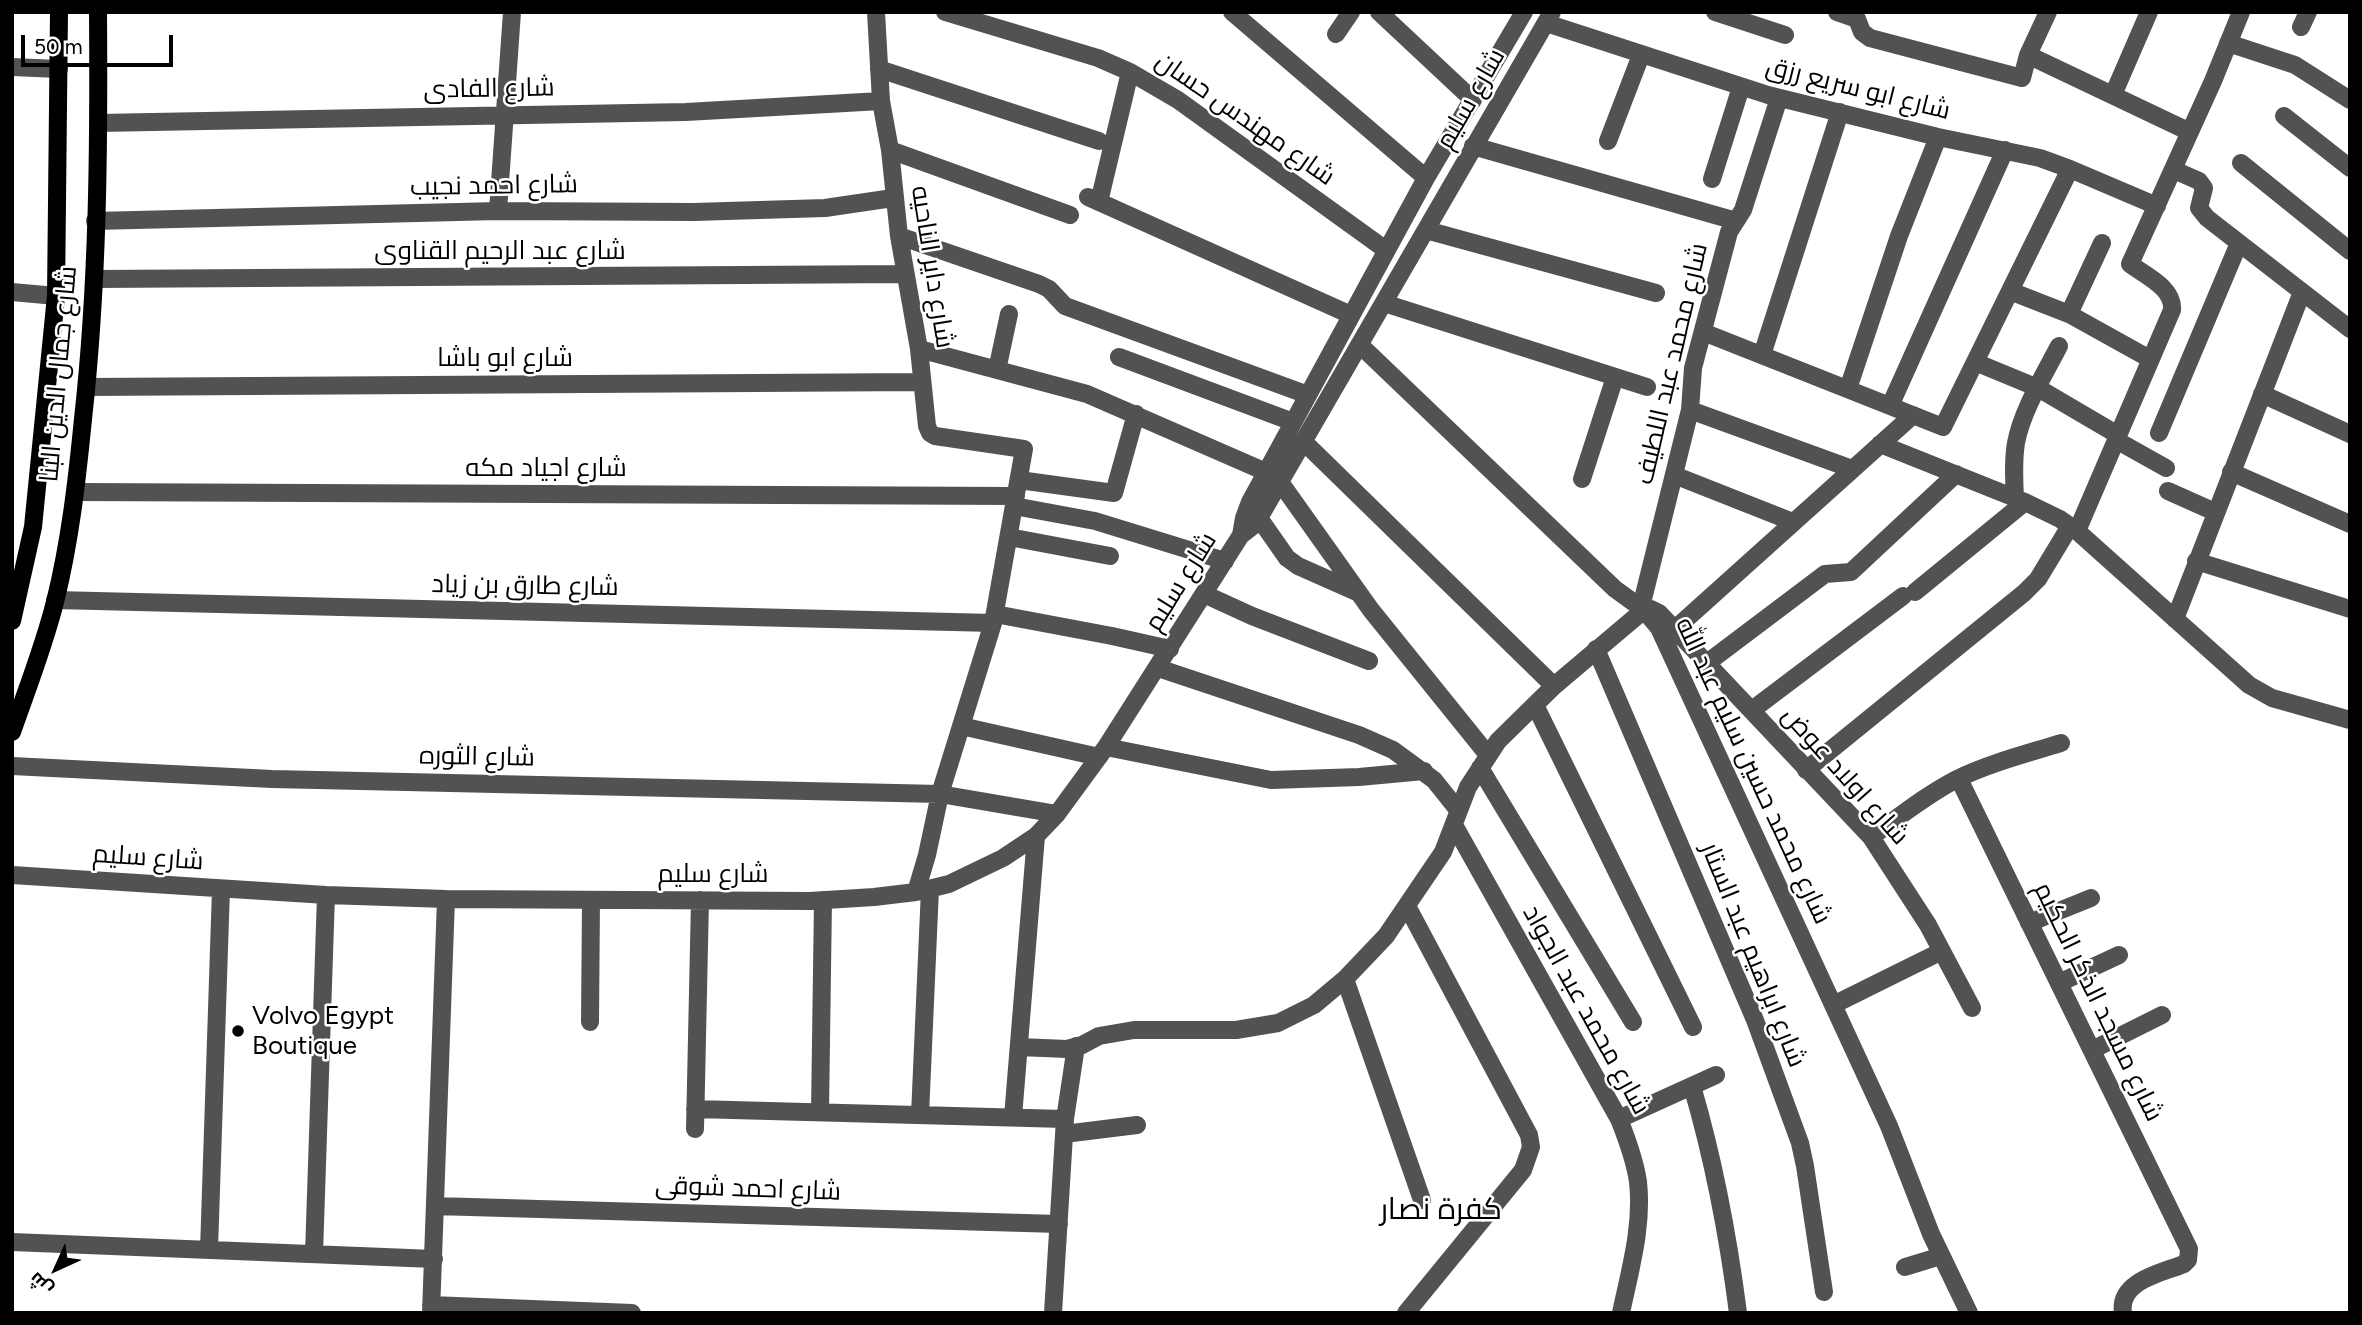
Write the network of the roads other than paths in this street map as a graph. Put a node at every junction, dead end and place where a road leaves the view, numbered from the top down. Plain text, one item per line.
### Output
1 (59, 12) edge
2 (97, 12) edge
3 (512, 12) edge
4 (876, 12) edge
5 (945, 12) edge
6 (1232, 12) edge
7 (1351, 12) edge
8 (1379, 12) edge
9 (1524, 12) edge
10 (1715, 12) edge
11 (1837, 12) edge
12 (2048, 12) edge
13 (2149, 12) edge
14 (2241, 12) edge
15 (1549, 18) edge
16 (1336, 34) dead end
17 (1785, 35) dead end
18 (2228, 43) junction
19 (1641, 55) junction
20 (2028, 55) junction
21 (12, 67) edge
22 (59, 69) junction
23 (879, 69) junction
24 (1130, 72) junction
25 (1741, 86) junction
26 (2113, 95) junction
27 (1779, 98) junction
28 (1473, 100) junction
29 (2350, 100) edge
30 (881, 101) junction
31 (1840, 113) junction
32 (505, 115) junction
33 (2284, 116) dead end
34 (99, 123) junction
35 (2190, 132) junction
36 (1938, 137) junction
37 (1099, 141) dead end
38 (1608, 141) dead end
39 (1473, 146) junction
40 (890, 150) junction
41 (2006, 150) junction
42 (2241, 163) dead end
43 (2350, 168) edge
44 (2070, 169) junction
45 (2174, 170) junction
46 (1426, 178) junction
47 (1712, 179) dead end
48 (893, 198) junction
49 (2157, 206) junction
50 (498, 211) junction
51 (1070, 215) dead end
52 (1736, 220) junction
53 (95, 221) junction
54 (1426, 230) junction
55 (898, 236) junction
56 (2102, 243) dead end
57 (2239, 243) junction
58 (1386, 250) junction
59 (2350, 251) edge
60 (905, 274) junction
61 (95, 279) junction
62 (2010, 291) junction
63 (12, 292) edge
64 (2302, 292) junction
65 (1656, 293) dead end
66 (55, 296) junction
67 (1384, 303) junction
68 (1009, 314) dead end
69 (1351, 314) junction
70 (2069, 314) junction
71 (2350, 329) edge
72 (1703, 332) junction
73 (1360, 345) junction
74 (2059, 346) dead end
75 (919, 349) junction
76 (1762, 355) junction
77 (1119, 357) dead end
78 (2151, 359) junction
79 (1975, 362) junction
80 (997, 370) junction
81 (1615, 377) junction
82 (922, 382) junction
83 (87, 387) junction
84 (1647, 387) dead end
85 (2038, 388) junction
86 (1848, 389) junction
87 (2262, 394) junction
88 (1308, 395) junction
89 (1890, 406) junction
90 (1690, 410) junction
91 (1136, 414) junction
92 (1913, 415) junction
93 (1293, 422) junction
94 (2159, 433) dead end
95 (2350, 434) edge
96 (2117, 437) junction
97 (1304, 442) junction
98 (1881, 444) junction
99 (2166, 468) dead end
100 (1852, 469) junction
101 (2231, 472) junction
102 (1955, 474) junction
103 (1674, 475) junction
104 (1273, 477) junction
105 (1581, 479) dead end
106 (2168, 491) dead end
107 (76, 492) junction
108 (1016, 494) junction
109 (2020, 500) junction
110 (2215, 512) junction
111 (1259, 518) junction
112 (1793, 522) junction
113 (2350, 524) edge
114 (2074, 528) junction
115 (1241, 535) junction
116 (1009, 537) junction
117 (1110, 556) dead end
118 (1225, 561) junction
119 (2196, 561) junction
120 (19, 566) edge
121 (1359, 593) junction
122 (1204, 594) junction
123 (55, 600) junction
124 (1643, 608) junction
125 (2350, 609) edge
126 (994, 619) junction
127 (2175, 619) junction
128 (12, 621) edge
129 (1675, 629) junction
130 (1170, 649) junction
131 (1596, 649) junction
132 (1368, 661) dead end
133 (1707, 663) junction
134 (1158, 668) junction
135 (1554, 686) junction
136 (1535, 705) junction
137 (1752, 710) junction
138 (2350, 720) edge
139 (961, 726) junction
140 (12, 732) edge
141 (2061, 743) dead end
142 (1102, 752) junction
143 (1484, 762) junction
144 (12, 766) edge
145 (1806, 770) junction
146 (1424, 771) junction
147 (1959, 779) junction
148 (940, 794) junction
149 (1057, 814) junction
150 (1456, 817) junction
151 (1036, 836) junction
152 (1871, 837) junction
153 (12, 876) edge
154 (221, 889) junction
155 (923, 890) junction
156 (326, 895) junction
157 (2091, 898) dead end
158 (446, 899) junction
159 (591, 900) junction
160 (700, 900) junction
161 (823, 900) junction
162 (1407, 906) junction
163 (2029, 923) junction
164 (1942, 951) junction
165 (2119, 956) dead end
166 (1345, 979) junction
167 (2059, 983) junction
168 (1833, 1004) junction
169 (1972, 1008) dead end
170 (2162, 1014) dead end
171 (590, 1022) dead end
172 (1633, 1022) dead end
173 (1693, 1027) dead end
174 (1076, 1046) junction
175 (1019, 1047) junction
176 (2092, 1050) junction
177 (1716, 1075) dead end
178 (1692, 1086) junction
179 (695, 1109) junction
180 (820, 1112) junction
181 (920, 1115) junction
182 (1013, 1117) junction
183 (1619, 1119) junction
184 (1137, 1125) dead end
185 (1065, 1126) junction
186 (695, 1129) dead end
187 (1422, 1200) dead end
188 (435, 1206) junction
189 (1059, 1224) junction
190 (12, 1242) edge
191 (209, 1250) junction
192 (314, 1254) junction
193 (1941, 1256) junction
194 (434, 1259) junction
195 (1905, 1268) dead end
196 (1824, 1292) dead end
197 (431, 1309) edge
198 (632, 1313) edge
199 (1053, 1313) edge
200 (1406, 1313) edge
201 (1621, 1313) edge
202 (1738, 1313) edge
203 (1969, 1313) edge
204 (2123, 1313) edge

1 - 22 main road, شارع جمال الدين البنا
2 - 34 main road, شارع جمال الدين البنا
3 - 32 street
4 - 23 street, شارع داير الناحيه
5 - 24 street, شارع مهندس حسان
6 - 46 street
7 - 16 street
8 - 28 street
9 - 28 street, شارع سليم
10 - 17 street
11 - 20 street
12 - 20 street
13 - 26 street
14 - 18 street
15 - 19 street, شارع ابو سريع رزق
15 - 39 street, شارع سليم
18 - 29 street
18 - 35 street
19 - 25 street, شارع ابو سريع رزق
19 - 38 street
20 - 26 street
21 - 22 street
22 - 66 main road, شارع جمال الدين البنا
23 - 30 street, شارع داير الناحيه
23 - 37 street
24 - 58 street, شارع مهندس حسان
24 - 69 street
25 - 27 street, شارع ابو سريع رزق
25 - 47 street
26 - 35 street
27 - 31 street, شارع ابو سريع رزق
27 - 52 street, شارع محمد عبد اللطيف
28 - 46 street, شارع سليم
30 - 32 street, شارع الفادى
30 - 40 street, شارع داير الناحيه
31 - 36 street, شارع ابو سريع رزق
31 - 76 street
32 - 34 street, شارع الفادى
32 - 50 street
33 - 43 street
34 - 53 main road, شارع جمال الدين البنا
35 - 45 street
36 - 41 street, شارع ابو سريع رزق
36 - 86 street
39 - 52 street
39 - 54 street, شارع سليم
40 - 48 street, شارع داير الناحيه
40 - 51 street
41 - 44 street, شارع ابو سريع رزق
41 - 89 street
42 - 59 street
44 - 49 street, شارع ابو سريع رزق
44 - 62 street
45 - 49 street
45 - 57 street
46 - 58 street, شارع سليم
48 - 50 street, شارع احمد نجيب
48 - 55 street, شارع داير الناحيه
49 - 78 street
50 - 53 street, شارع احمد نجيب
52 - 72 street, شارع محمد عبد اللطيف
53 - 61 main road, شارع جمال الدين البنا
54 - 65 street
54 - 67 street, شارع سليم
55 - 60 street, شارع داير الناحيه
55 - 88 street
56 - 70 street
57 - 64 street
57 - 94 street
58 - 69 street, شارع سليم
60 - 61 street, شارع عبد الرحيم القناوى
60 - 75 street, شارع داير الناحيه
61 - 83 main road, شارع جمال الدين البنا
62 - 70 street
62 - 79 street
63 - 66 street
64 - 71 street
64 - 87 street
66 - 120 main road, شارع جمال الدين البنا
67 - 73 street, شارع سليم
67 - 81 street
68 - 80 street
69 - 88 street, شارع سليم
70 - 78 street
72 - 76 street
72 - 90 street, شارع محمد عبد اللطيف
73 - 97 street, شارع سليم
73 - 124 street, شارع محمد حسين سليم عبد الله
74 - 85 street
75 - 80 street
75 - 82 street, شارع داير الناحيه
76 - 86 street
77 - 93 street
78 - 96 street
79 - 85 street
79 - 92 street
80 - 91 street
81 - 84 street
81 - 105 street
82 - 83 street, شارع ابو باشا
82 - 108 street, شارع داير الناحيه
83 - 107 main road, شارع جمال الدين البنا
85 - 96 street
85 - 109 street
86 - 89 street
87 - 95 street
87 - 101 street
88 - 93 street, شارع سليم
89 - 92 street
90 - 100 street
90 - 103 street, شارع محمد عبد اللطيف
91 - 104 street
91 - 108 street
92 - 98 street
93 - 104 street, شارع سليم
96 - 99 street
96 - 114 street
97 - 104 street, شارع سليم
97 - 135 street
98 - 100 street
98 - 102 street
100 - 112 street
101 - 110 street
101 - 113 street
102 - 109 street
102 - 133 street
103 - 112 street
103 - 124 street, شارع محمد عبد اللطيف
104 - 111 street, شارع سليم
104 - 115 street, شارع سليم
104 - 121 street
106 - 110 street
107 - 108 street, شارع اجياد مكه
107 - 123 main road, شارع جمال الدين البنا
108 - 116 street
108 - 118 street
109 - 114 street
109 - 137 street
110 - 119 street
111 - 115 street, شارع سليم
111 - 121 street
112 - 129 street
114 - 127 street
114 - 145 street
115 - 118 street, شارع سليم
116 - 117 street
116 - 126 street
118 - 122 street, شارع سليم
119 - 125 street
119 - 127 street
120 - 128 main road, شارع جمال الدين البنا
121 - 143 street
122 - 130 street, شارع سليم
122 - 132 street
123 - 126 street, شارع طارق بن زياد
123 - 140 main road, شارع جمال الدين البنا
124 - 129 street, شارع اولاد عوض
124 - 131 street
124 - 168 street, شارع محمد حسين سليم عبد الله
126 - 130 street, شارع طارق بن زياد
126 - 139 street
127 - 138 street
129 - 133 street, شارع اولاد عوض
130 - 134 street, شارع سليم
131 - 135 street
131 - 196 street, شارع ابراهيم عبد الستار
133 - 137 street, شارع اولاد عوض
134 - 142 street, شارع سليم
134 - 146 street, شارع محمد عبد الجواد
135 - 136 street
136 - 143 street
136 - 173 street
137 - 145 street, شارع اولاد عوض
139 - 142 street
139 - 148 street
141 - 147 street
142 - 146 street
142 - 149 street, شارع سليم
143 - 150 street
143 - 172 street
144 - 148 street, شارع الثوره
145 - 152 street, شارع اولاد عوض
146 - 150 street, شارع محمد عبد الجواد
147 - 152 street
147 - 163 street, شارع مسجد الذكر الحكيم
148 - 149 street, شارع الثوره
148 - 155 street
149 - 151 street, شارع سليم
150 - 162 street
150 - 183 street, شارع محمد عبد الجواد
151 - 155 street, شارع سليم
151 - 175 street
152 - 164 street, شارع اولاد عوض
153 - 154 street, شارع سليم
154 - 156 street, شارع سليم
154 - 191 street
155 - 161 street, شارع سليم
155 - 181 street
156 - 158 street, شارع سليم
156 - 192 street
157 - 163 street
158 - 159 street, شارع سليم
158 - 188 street
159 - 160 street, شارع سليم
159 - 171 street
160 - 161 street, شارع سليم
160 - 179 street
161 - 180 street
162 - 166 street
162 - 200 street
163 - 167 street, شارع مسجد الذكر الحكيم
164 - 168 street
164 - 169 street, شارع اولاد عوض
165 - 167 street
166 - 174 street
166 - 187 street
167 - 176 street, شارع مسجد الذكر الحكيم
168 - 193 street, شارع محمد حسين سليم عبد الله
170 - 176 street
174 - 175 street
174 - 185 street
175 - 182 street
176 - 204 street, شارع مسجد الذكر الحكيم
177 - 178 street
178 - 183 street
178 - 202 street
179 - 180 street
179 - 186 street
180 - 181 street
181 - 182 street
182 - 185 street
183 - 201 street, شارع محمد عبد الجواد
184 - 185 street
185 - 189 street
188 - 189 street, شارع احمد شوقى
188 - 194 street
189 - 199 street
190 - 191 street
191 - 192 street
192 - 194 street
193 - 195 street
193 - 203 street, شارع محمد حسين سليم عبد الله
194 - 197 street
197 - 198 street

